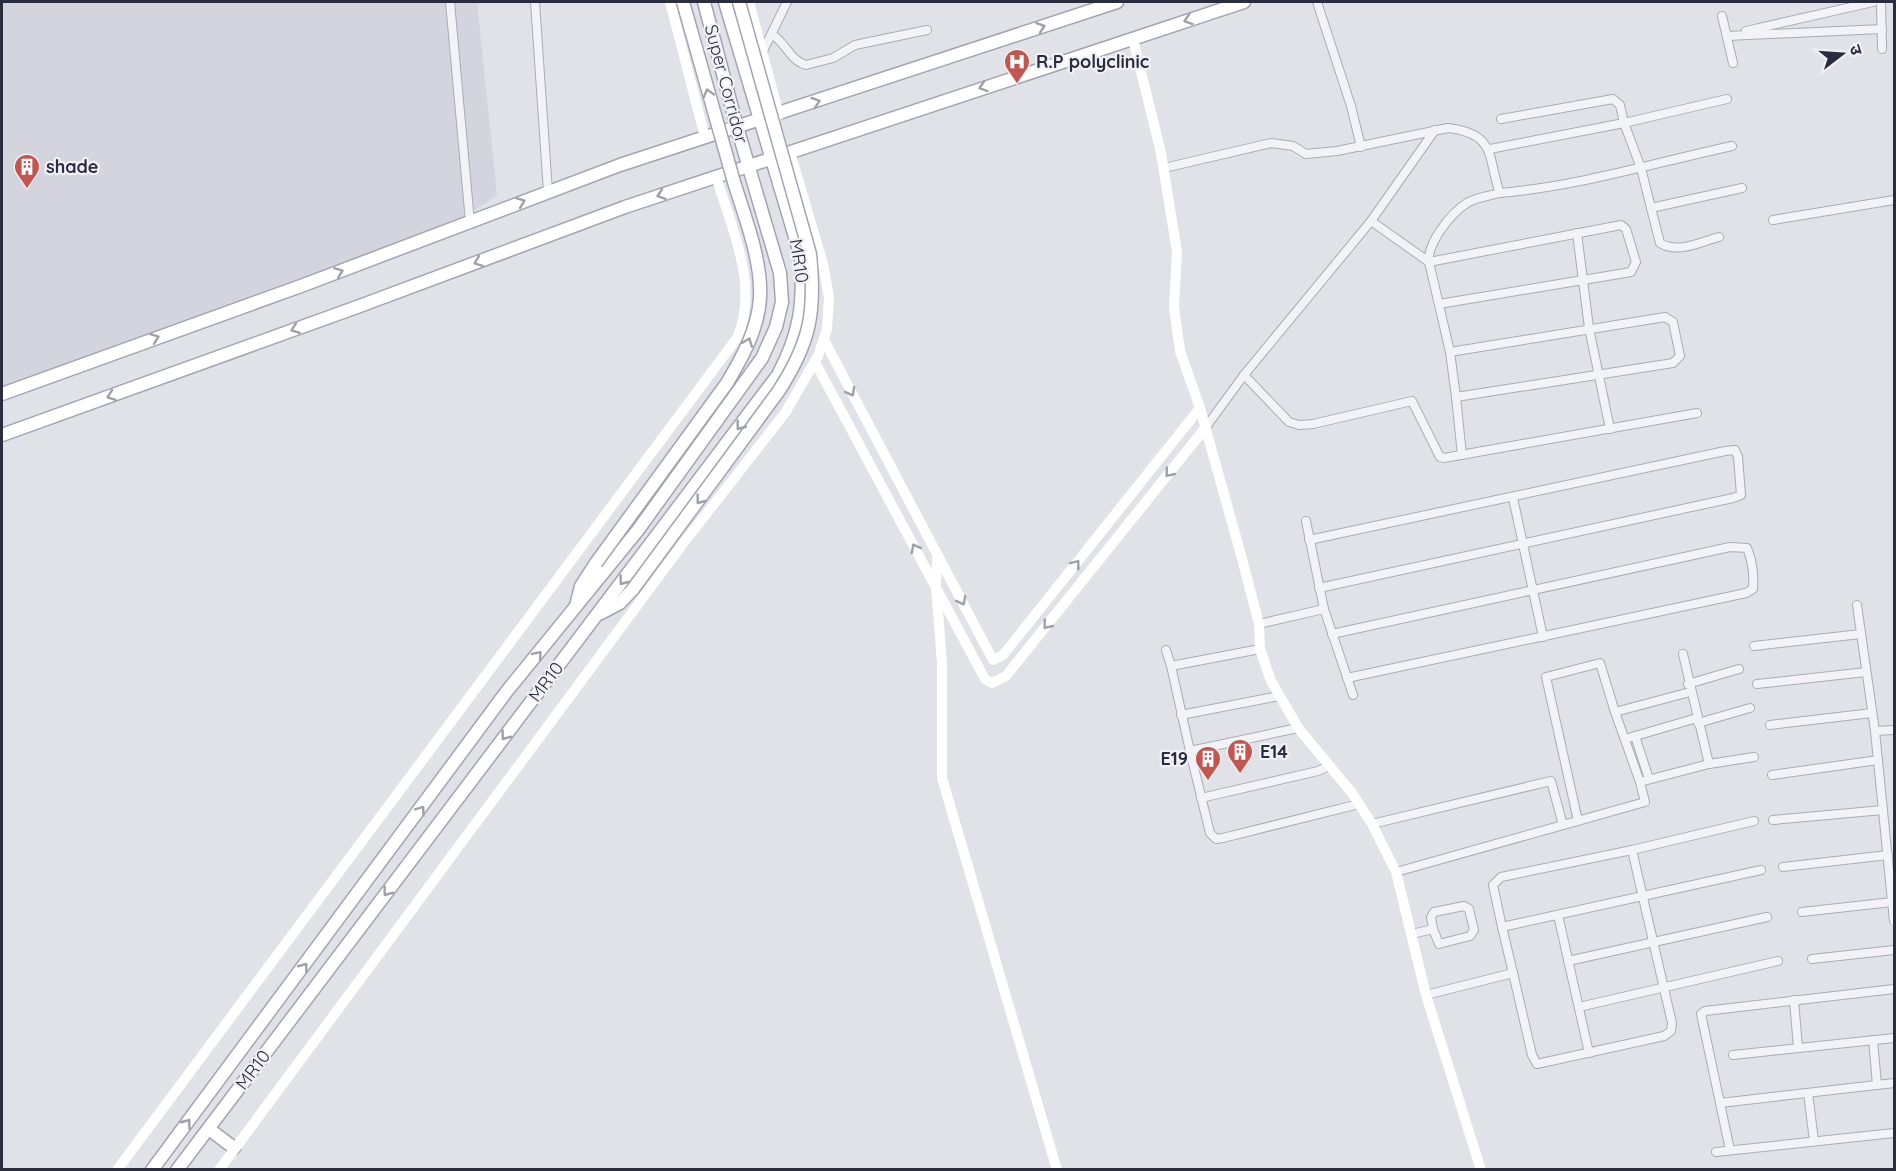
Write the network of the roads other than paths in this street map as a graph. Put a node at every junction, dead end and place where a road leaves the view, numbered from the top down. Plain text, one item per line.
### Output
1 (450, 2) edge
2 (535, 2) edge
3 (670, 2) edge
4 (683, 2) edge
5 (704, 2) edge
6 (725, 2) edge
7 (739, 2) edge
8 (749, 2) edge
9 (787, 2) edge
10 (1117, 2) edge
11 (1244, 2) edge
12 (1317, 2) edge
13 (1873, 2) edge
14 (1881, 2) edge
15 (1722, 16) dead end
16 (1882, 29) junction
17 (927, 30) dead end
18 (773, 35) junction
19 (1727, 36) junction
20 (1133, 39) junction
21 (1882, 50) dead end
22 (762, 53) junction
23 (1734, 63) dead end
24 (1728, 99) dead end
25 (779, 115) junction
26 (1501, 119) dead end
27 (761, 120) junction
28 (1624, 123) junction
29 (737, 127) junction
30 (1435, 130) junction
31 (705, 137) junction
32 (1732, 146) dead end
33 (1360, 147) junction
34 (1490, 148) junction
35 (790, 152) junction
36 (772, 158) junction
37 (748, 166) junction
38 (1164, 168) junction
39 (1641, 168) junction
40 (716, 176) junction
41 (1742, 188) dead end
42 (548, 192) junction
43 (1500, 194) junction
44 (1894, 200) edge
45 (1651, 208) junction
46 (1773, 220) dead end
47 (1371, 221) junction
48 (470, 222) junction
49 (1577, 233) junction
50 (1719, 237) dead end
51 (1430, 262) junction
52 (1582, 279) junction
53 (1439, 304) junction
54 (1589, 327) junction
55 (824, 340) junction
56 (1450, 352) junction
57 (814, 362) junction
58 (1600, 374) junction
59 (1244, 375) junction
60 (2, 394) edge
61 (1456, 397) junction
62 (1200, 408) junction
63 (1697, 413) dead end
64 (1206, 427) junction
65 (1610, 429) junction
66 (2, 435) edge
67 (1462, 455) junction
68 (1513, 498) junction
69 (1306, 521) dead end
70 (1309, 540) junction
71 (1523, 543) junction
72 (937, 554) junction
73 (936, 587) junction
74 (1319, 588) junction
75 (1534, 591) junction
76 (1857, 605) dead end
77 (1324, 609) junction
78 (575, 610) junction
79 (598, 614) junction
80 (1259, 624) junction
81 (1332, 634) junction
82 (1861, 634) junction
83 (1543, 637) junction
84 (1754, 646) dead end
85 (1260, 648) junction
86 (1166, 650) dead end
87 (1683, 654) dead end
88 (1171, 666) junction
89 (1739, 669) dead end
90 (1866, 672) junction
91 (1347, 678) junction
92 (1757, 684) dead end
93 (1689, 688) junction
94 (1353, 695) dead end
95 (1279, 696) junction
96 (1750, 708) dead end
97 (1616, 712) junction
98 (1872, 713) junction
99 (1181, 715) junction
100 (1698, 720) junction
101 (1770, 725) dead end
102 (1298, 728) junction
103 (1894, 730) edge
104 (1875, 731) junction
105 (1635, 736) junction
106 (1625, 739) junction
107 (1190, 751) junction
108 (1754, 757) dead end
109 (1878, 760) junction
110 (1709, 764) junction
111 (1329, 766) junction
112 (1772, 775) dead end
113 (1649, 779) junction
114 (1640, 782) junction
115 (1201, 798) junction
116 (1359, 804) junction
117 (1883, 810) junction
118 (1773, 820) dead end
119 (1578, 821) junction
120 (1754, 821) dead end
121 (1372, 824) junction
122 (1563, 825) junction
123 (1632, 850) junction
124 (1888, 855) junction
125 (1783, 867) dead end
126 (1761, 870) dead end
127 (1396, 872) junction
128 (1642, 896) junction
129 (1893, 902) junction
130 (1802, 912) dead end
131 (1558, 915) junction
132 (1767, 917) dead end
133 (1894, 920) edge
134 (1502, 927) junction
135 (1433, 929) junction
136 (1412, 934) junction
137 (1654, 942) junction
138 (1894, 950) edge
139 (1812, 959) dead end
140 (1568, 961) junction
141 (1778, 961) dead end
142 (1513, 973) junction
143 (1664, 988) junction
144 (1894, 989) edge
145 (1425, 995) junction
146 (1794, 1000) junction
147 (1579, 1007) junction
148 (1894, 1038) edge
149 (1873, 1041) junction
150 (1798, 1048) junction
151 (1589, 1053) junction
152 (1733, 1055) dead end
153 (1894, 1083) edge
154 (1877, 1085) junction
155 (1808, 1093) junction
156 (1720, 1103) junction
157 (209, 1129) junction
158 (1894, 1133) edge
159 (1814, 1141) junction
160 (234, 1148) junction
161 (1730, 1150) junction
162 (1716, 1152) dead end
163 (117, 1170) edge
164 (152, 1170) edge
165 (177, 1170) edge
166 (219, 1170) edge
167 (1058, 1170) edge
168 (1481, 1170) edge

1 - 48 street
2 - 42 street
3 - 31 street
78 -> 4 main road, bridge
5 - 29 main road, Super Corridor
6 - 27 main road, Super Corridor
7 -> 79 main road, bridge
8 - 22 street
9 - 18 street
25 -> 10 main road
11 -> 20 main road
12 - 33 street
13 - 19 street
14 - 16 street
15 - 19 street
16 - 19 street
16 - 21 street
17 - 18 street
18 - 22 street
19 - 23 street
20 -> 35 main road
20 - 38 street
22 - 25 street
24 - 28 street
25 - 27 main road
26 - 28 street
27 - 29 main road
27 - 36 main road, Super Corridor
28 - 34 street
28 - 39 street
29 - 31 main road
29 - 37 main road, Super Corridor
30 - 33 street
30 - 34 street
30 - 47 street
31 - 42 main road
32 - 39 street
33 - 38 street
34 - 43 street
35 - 36 main road
35 - 55 street
36 - 37 main road
36 -> 79 main road, MR10
37 - 40 main road
37 - 78 main road, MR10
38 - 62 street
39 - 43 street
39 - 45 street
40 -> 66 main road
40 - 163 street
41 - 45 street
48 -> 42 main road
43 - 51 street
44 - 46 street
45 - 50 street
47 - 51 street
47 - 59 street
60 -> 48 main road
49 - 51 street
49 - 52 street
49 - 52 street
51 - 53 street
52 - 53 street
52 - 54 street
53 - 56 street
54 - 56 street
54 - 58 street
54 - 58 street
55 - 57 street
55 -> 72 street
56 - 61 street
73 -> 57 street
57 - 160 street
58 - 61 street
58 - 65 street
59 - 64 street
59 - 67 street
61 - 67 street
62 - 64 street
72 -> 62 street
63 - 65 street
64 -> 73 street
64 - 80 street
65 - 67 street
68 - 70 street
68 - 71 street
68 - 71 street
69 - 70 street
70 - 74 street
71 - 74 street
71 - 75 street
72 - 73 street
73 - 167 street
74 - 77 street
75 - 81 street
75 - 83 street
75 - 83 street
76 - 82 street
77 - 80 street
77 - 81 street
164 -> 78 main road, MR10
79 -> 157 main road, MR10
80 - 85 street
81 - 91 street
82 - 84 street
82 - 90 street
83 - 91 street
85 - 88 street
85 - 95 street
86 - 88 street
87 - 93 street
88 - 99 street
89 - 93 street
90 - 92 street
90 - 98 street
91 - 94 street
93 - 97 street
93 - 100 street
95 - 99 street
95 - 102 street
96 - 100 street
97 - 106 street
97 - 119 street
98 - 101 street
98 - 104 street
99 - 107 street
100 - 105 street
100 - 110 street
102 - 107 street
102 - 111 street
103 - 104 street
104 - 109 street
105 - 106 street
105 - 113 street
106 - 114 street
107 - 115 street
108 - 110 street
109 - 112 street
109 - 117 street
110 - 113 street
111 - 115 street
111 - 116 street
113 - 114 street
114 - 119 street
115 - 116 street
116 - 121 street
117 - 118 street
117 - 124 street
119 - 122 street
120 - 123 street
121 - 122 street
121 - 127 street
122 - 127 street
123 - 128 street
123 - 134 street
124 - 125 street
124 - 129 street
126 - 128 street
127 - 136 street
128 - 131 street
128 - 137 street
129 - 130 street
129 - 133 street
131 - 134 street
131 - 140 street
132 - 137 street
134 - 142 street
135 - 135 street
135 - 136 street
136 - 145 street
137 - 140 street
137 - 143 street
138 - 139 street
140 - 147 street
141 - 143 street
142 - 145 street
142 - 151 street
143 - 147 street
143 - 151 street
144 - 146 street
145 - 168 street
146 - 150 street
146 - 156 street
147 - 151 street
148 - 149 street
149 - 150 street
149 - 154 street
150 - 152 street
153 - 154 street
154 - 155 street
155 - 156 street
155 - 159 street
156 - 161 street
157 - 160 main road
157 - 165 main road, MR10
158 - 159 street
159 - 161 street
160 - 166 street
161 - 162 street

